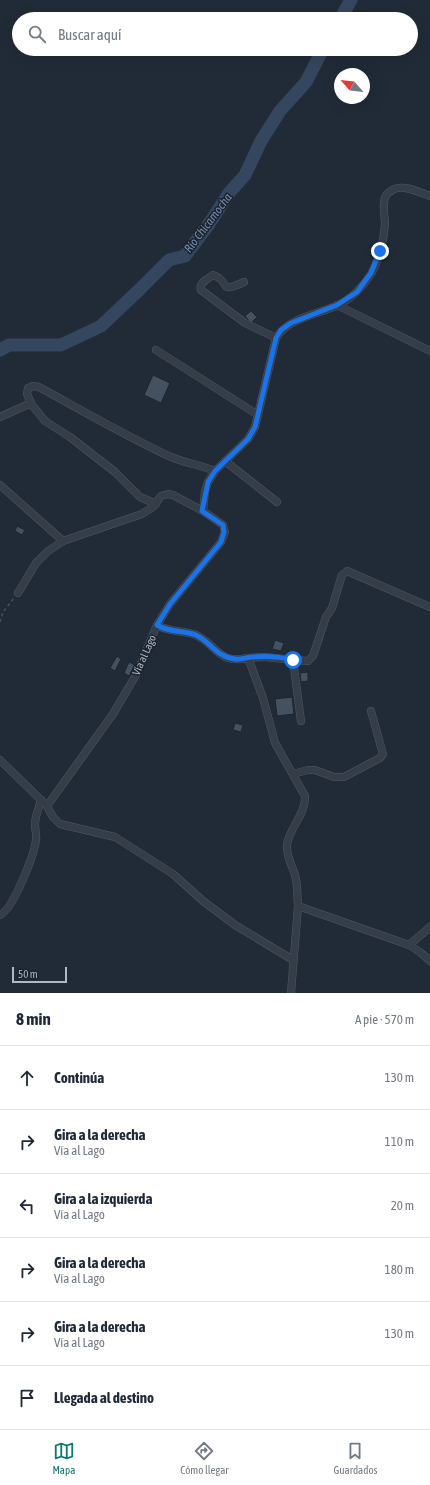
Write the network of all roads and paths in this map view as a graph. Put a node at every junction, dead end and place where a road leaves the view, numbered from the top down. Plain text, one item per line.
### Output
1 (430, 196) edge
2 (244, 282) dead end
3 (337, 305) junction
4 (276, 338) junction
5 (156, 350) dead end
6 (430, 351) edge
7 (32, 405) junction
8 (258, 415) junction
9 (0, 417) edge
10 (225, 462) junction
11 (215, 471) junction
12 (0, 485) edge
13 (277, 502) dead end
14 (156, 504) junction
15 (202, 511) junction
16 (63, 541) junction
17 (18, 593) joint
18 (430, 607) edge
19 (0, 622) edge
20 (157, 625) junction
21 (247, 658) junction
22 (293, 660) junction
23 (371, 711) dead end
24 (301, 721) dead end
25 (0, 760) edge
26 (293, 774) junction
27 (41, 800) junction
28 (47, 806) junction
29 (298, 906) junction
30 (0, 915) edge
31 (430, 927) edge
32 (409, 945) junction
33 (293, 960) junction
34 (430, 962) edge
35 (291, 993) edge

1 - 3 street
2 - 4 street
3 - 4 street
3 - 6 street
4 - 8 street
5 - 8 street
7 - 9 street
7 - 11 street
7 - 14 street
8 - 10 street
10 - 11 street
10 - 13 street
11 - 15 street
12 - 16 street
14 - 15 street
14 - 16 street
15 - 20 street, Vía al Lago
16 - 17 street
17 - 19 path
18 - 22 street
20 - 21 street
20 - 28 street, Vía al Lago
21 - 22 street
21 - 26 street
22 - 24 street
23 - 26 street
25 - 27 street
26 - 29 street
27 - 28 street
27 - 30 street
28 - 33 street
29 - 32 street
29 - 33 street
31 - 32 street
32 - 34 street
33 - 35 street

